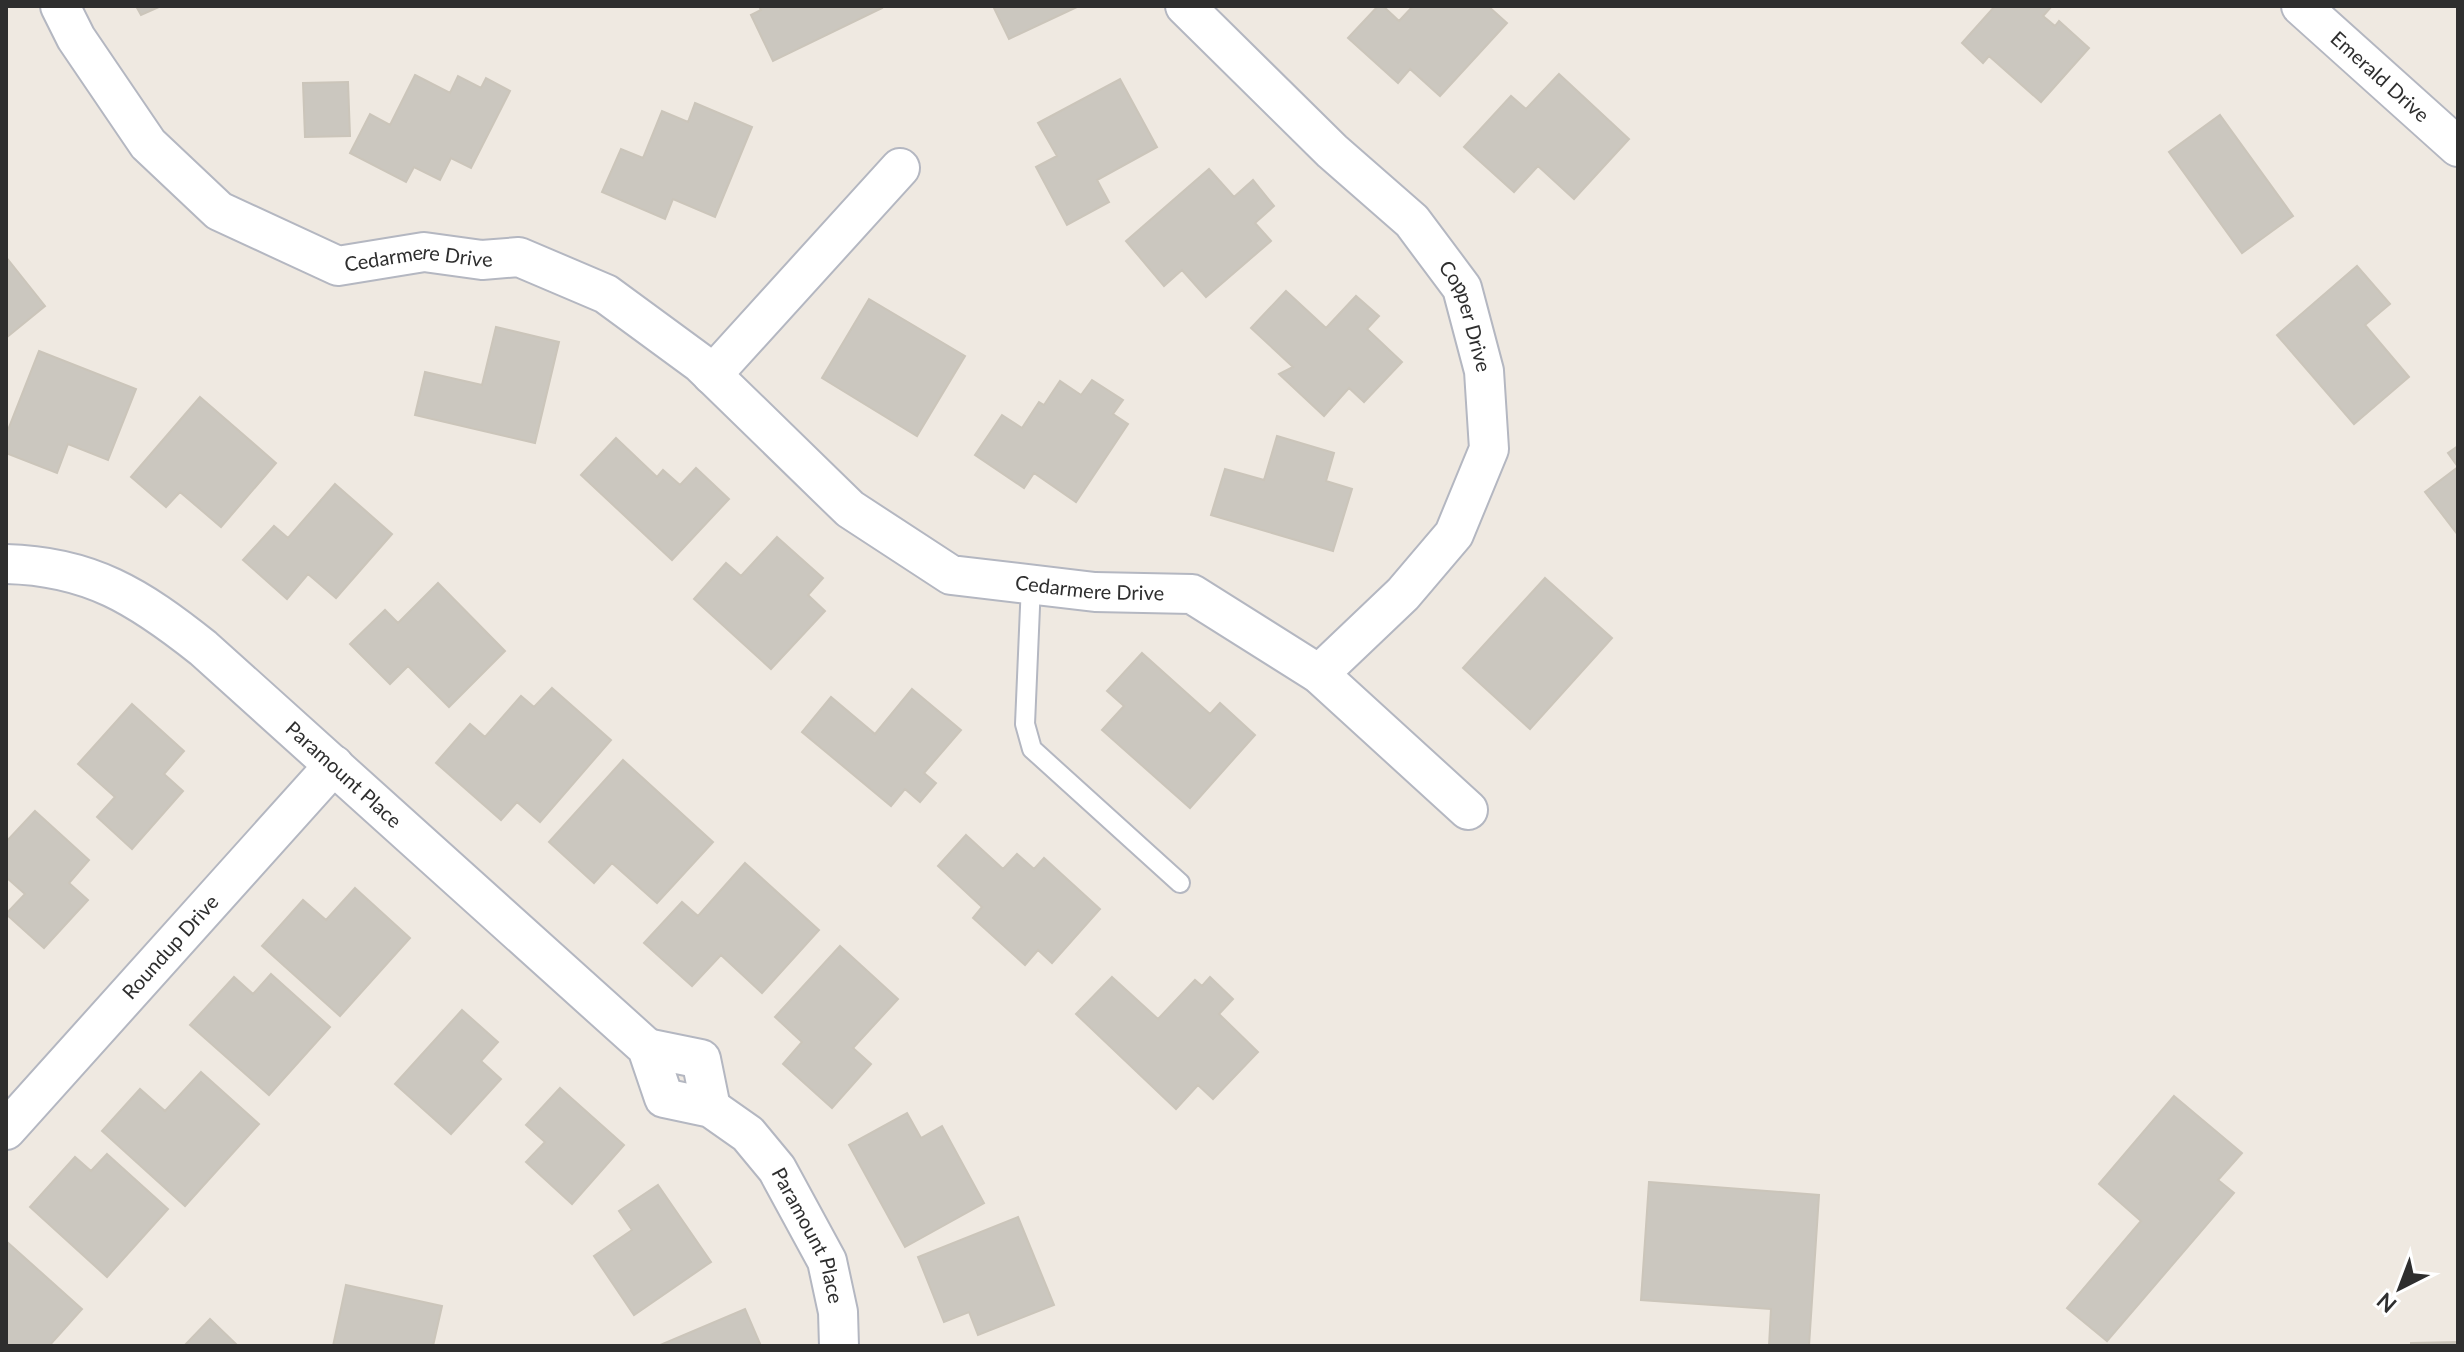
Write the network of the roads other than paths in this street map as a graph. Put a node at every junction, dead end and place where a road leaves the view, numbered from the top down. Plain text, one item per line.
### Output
1 (60, 6) edge
2 (1185, 6) edge
3 (2301, 6) edge
4 (2458, 147) edge
5 (900, 168) dead end
6 (712, 375) junction
7 (6, 564) edge
8 (1031, 584) junction
9 (1319, 674) junction
10 (334, 765) junction
11 (1468, 810) dead end
12 (1180, 883) dead end
13 (6, 1130) edge
14 (839, 1346) edge

1 - 6 street, Cedarmere Drive
2 - 9 street, Copper Drive
3 - 4 street, Emerald Drive
5 - 6 street
6 - 8 street, Cedarmere Drive
7 - 10 street, Paramount Place
8 - 9 street, Cedarmere Drive
8 - 12 lane
9 - 11 street, Cedarmere Drive
10 - 13 street, Roundup Drive
10 - 14 street, Paramount Place

